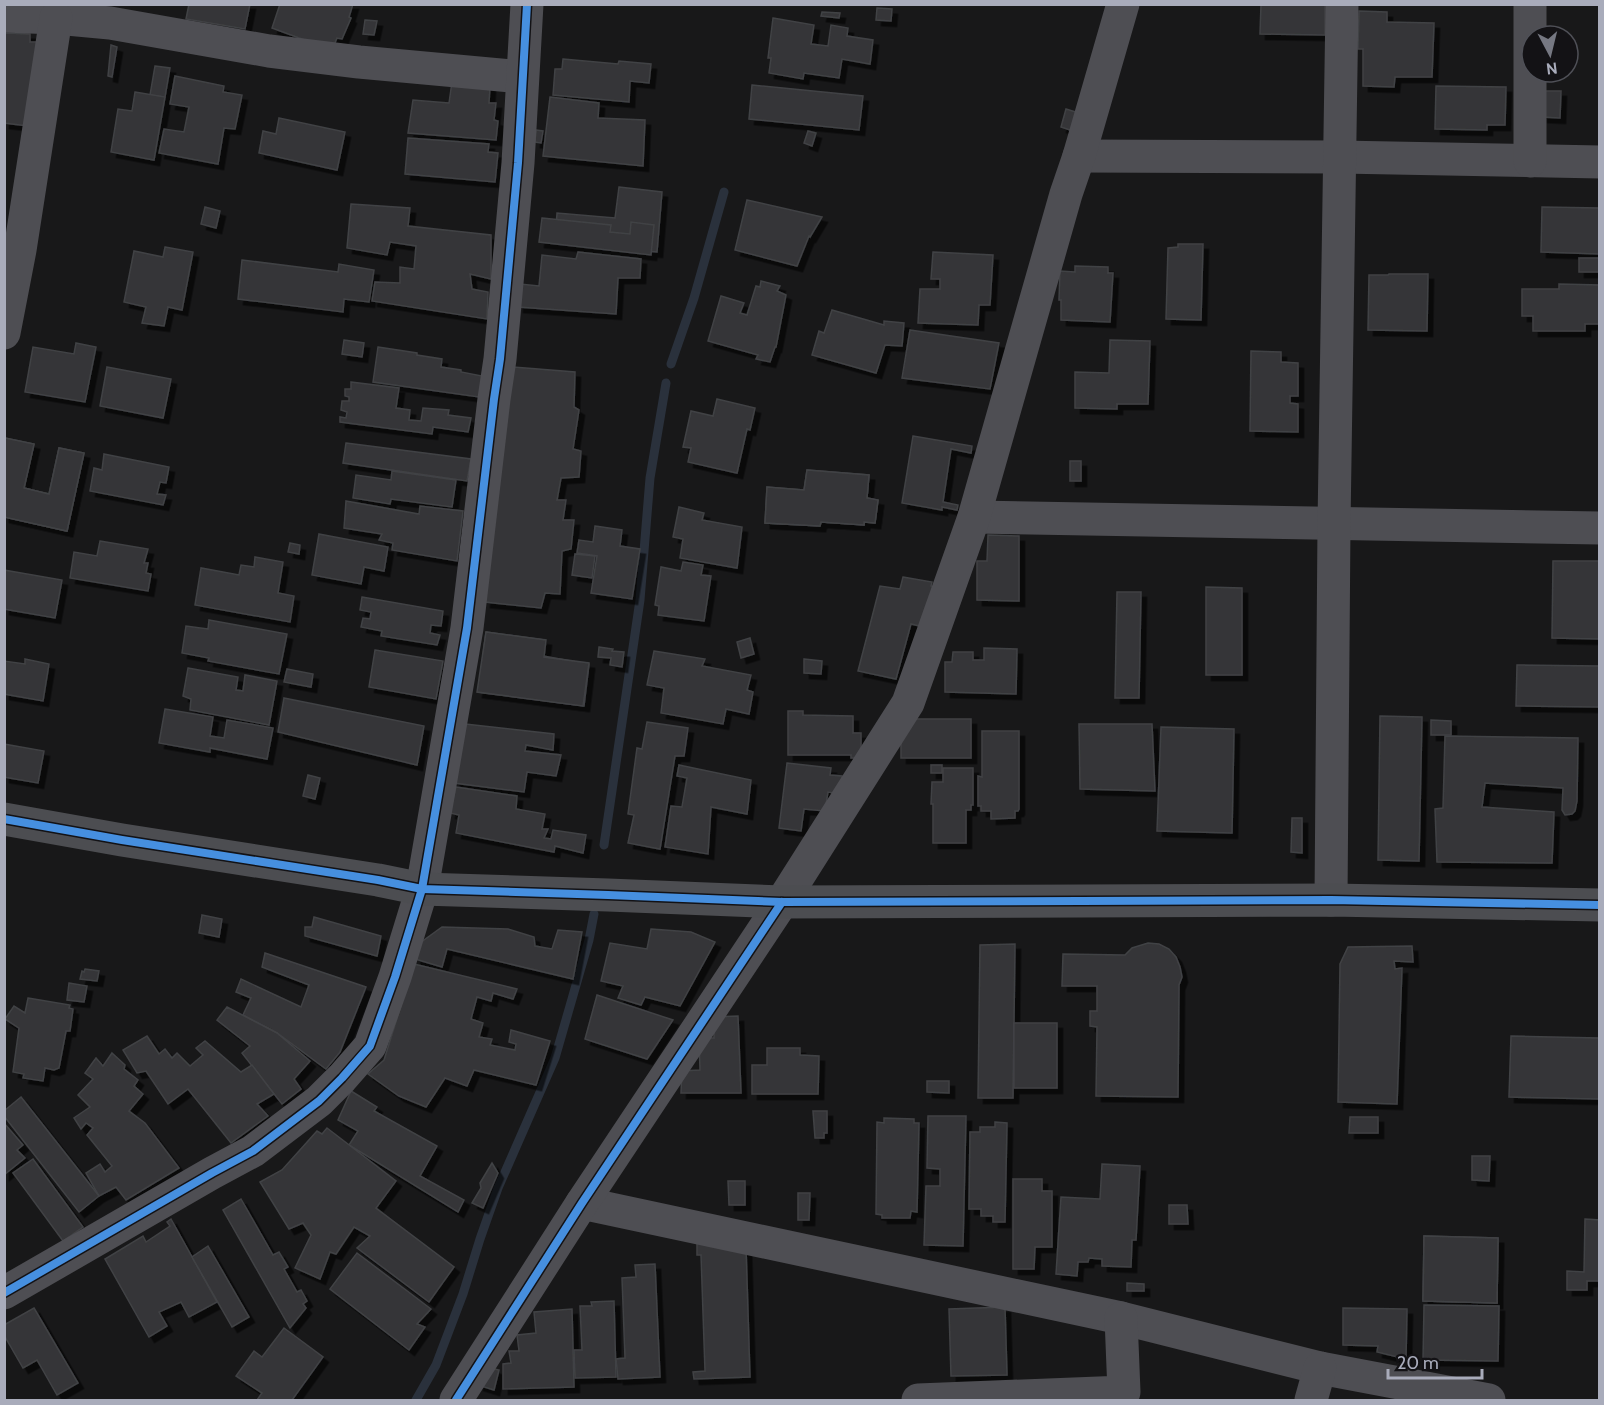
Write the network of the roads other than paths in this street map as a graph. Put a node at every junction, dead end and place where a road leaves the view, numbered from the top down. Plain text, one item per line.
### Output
1 (527, 4) edge
2 (1123, 4) edge
3 (1342, 4) edge
4 (1530, 4) edge
5 (4, 16) edge
6 (56, 18) junction
7 (522, 77) junction
8 (1079, 156) junction
9 (1340, 157) junction
10 (1530, 161) junction
11 (1599, 162) edge
12 (4, 333) edge
13 (974, 517) junction
14 (1334, 524) junction
15 (1599, 528) edge
16 (4, 819) edge
17 (422, 890) junction
18 (1331, 900) junction
19 (782, 902) junction
20 (1599, 905) edge
21 (582, 1203) junction
22 (4, 1293) edge
23 (1122, 1318) junction
24 (1320, 1368) junction
25 (456, 1401) edge
26 (918, 1401) edge
27 (1311, 1401) edge
28 (1489, 1401) edge

1 - 7 street
2 - 8 street
3 - 9 street
4 - 10 street
5 - 6 street
6 - 7 street
6 - 12 street
7 - 17 street
8 - 9 street
8 - 13 street
9 - 10 street
9 - 14 street
10 - 11 street
13 - 14 street
13 - 19 street
14 - 15 street
14 - 18 street
16 - 17 street
17 - 19 street
17 - 22 street
18 - 19 street
18 - 20 street
19 - 21 street
21 - 23 street
21 - 25 street
23 - 24 street
23 - 26 street
24 - 27 street
24 - 28 street

